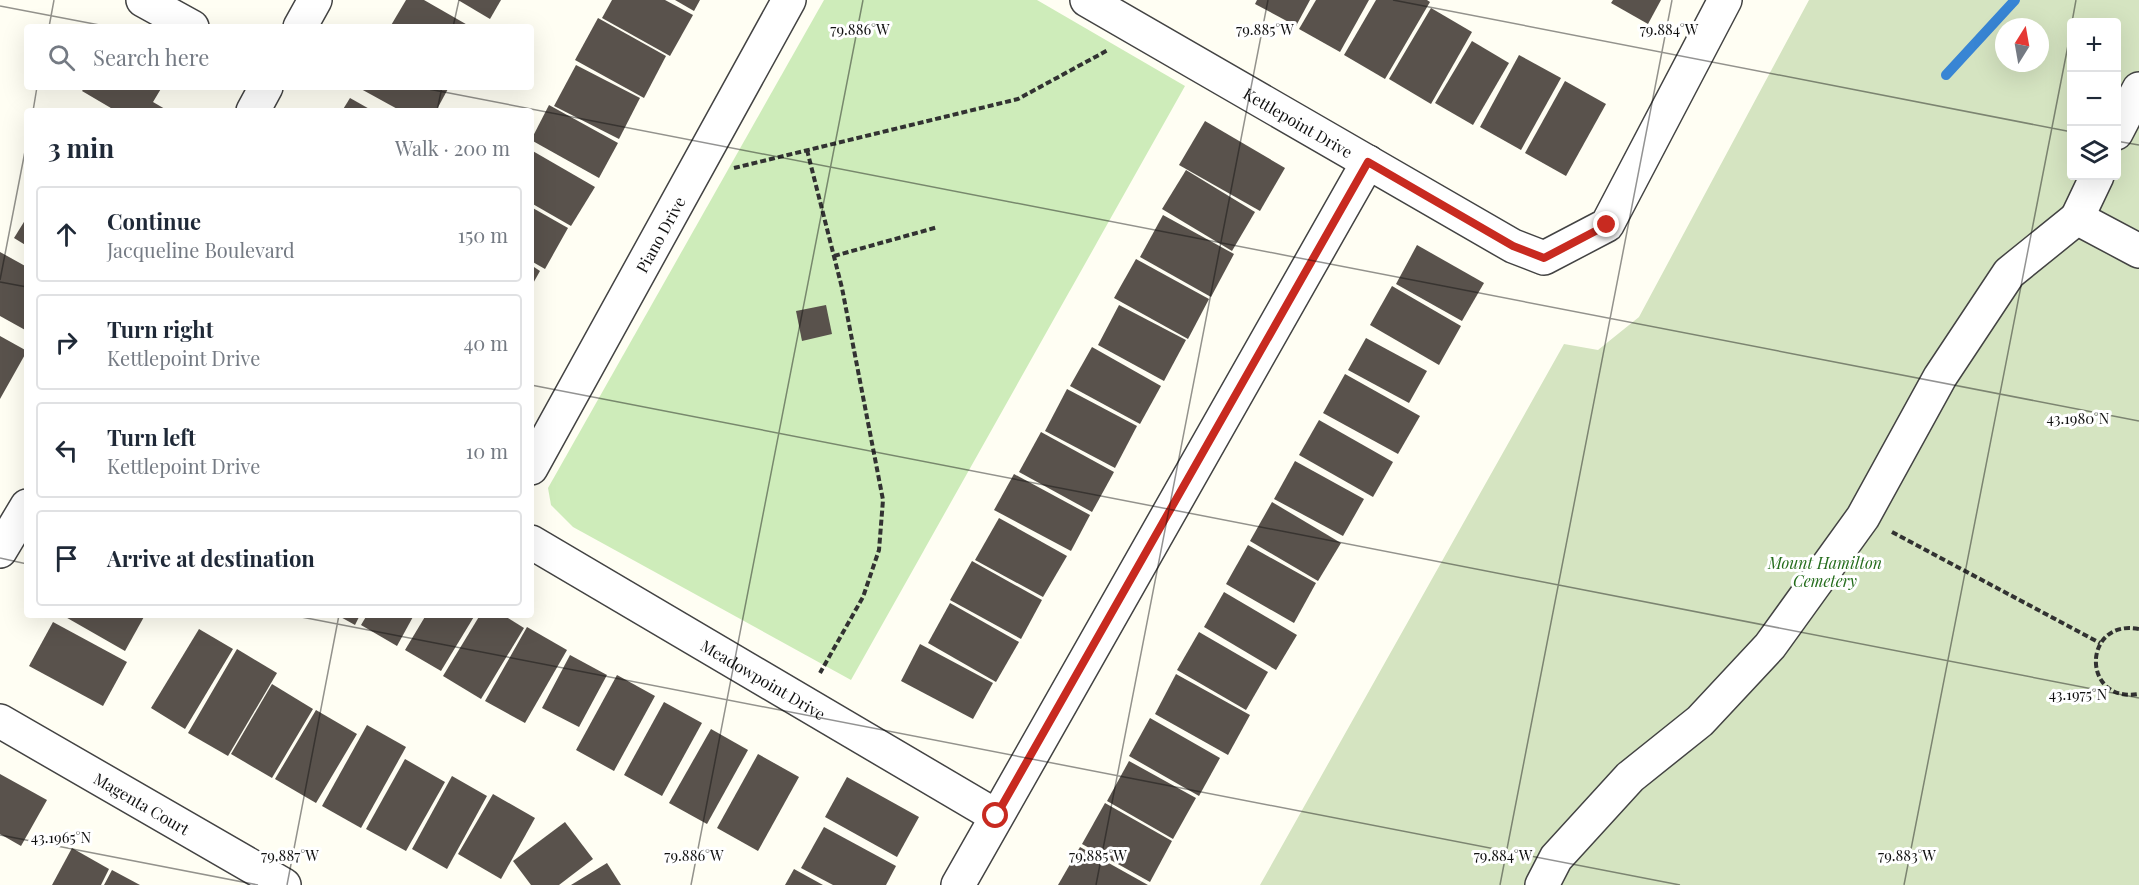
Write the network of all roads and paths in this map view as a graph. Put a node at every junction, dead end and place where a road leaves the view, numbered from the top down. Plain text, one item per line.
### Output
1 (143, 0) edge
2 (315, 0) edge
3 (789, 0) edge
4 (1087, 0) edge
5 (1725, 0) edge
6 (187, 24) edge
7 (302, 24) edge
8 (1140, 32) junction
9 (2139, 89) edge
10 (265, 90) edge
11 (255, 108) edge
12 (2120, 126) edge
13 (807, 150) junction
14 (1368, 162) junction
15 (690, 179) junction
16 (2095, 180) edge
17 (2077, 218) junction
18 (938, 227) dead end
19 (2139, 251) edge
20 (834, 256) junction
21 (534, 463) edge
22 (24, 511) edge
23 (1863, 517) junction
24 (534, 544) edge
25 (0, 551) edge
26 (2139, 629) edge
27 (2100, 643) junction
28 (2139, 694) edge
29 (803, 702) junction
30 (0, 721) edge
31 (996, 816) junction
32 (284, 885) edge
33 (958, 885) edge
34 (1542, 885) edge

1 - 6 street
2 - 7 street
3 - 15 street, Piano Drive
4 - 8 street, Kettlepoint Drive
5 - 14 street, Kettlepoint Drive
8 - 13 path
8 - 14 street, Kettlepoint Drive
9 - 12 street
10 - 11 street
13 - 15 path
13 - 20 path
14 - 31 street
15 - 21 street, Piano Drive
16 - 17 street
17 - 19 street
17 - 23 street
18 - 20 path
20 - 29 path
22 - 25 street
23 - 27 path
23 - 34 street
24 - 29 street, Meadowpoint Drive
26 - 27 path
27 - 28 path
29 - 31 street, Meadowpoint Drive
30 - 32 street, Magenta Court
31 - 33 street

